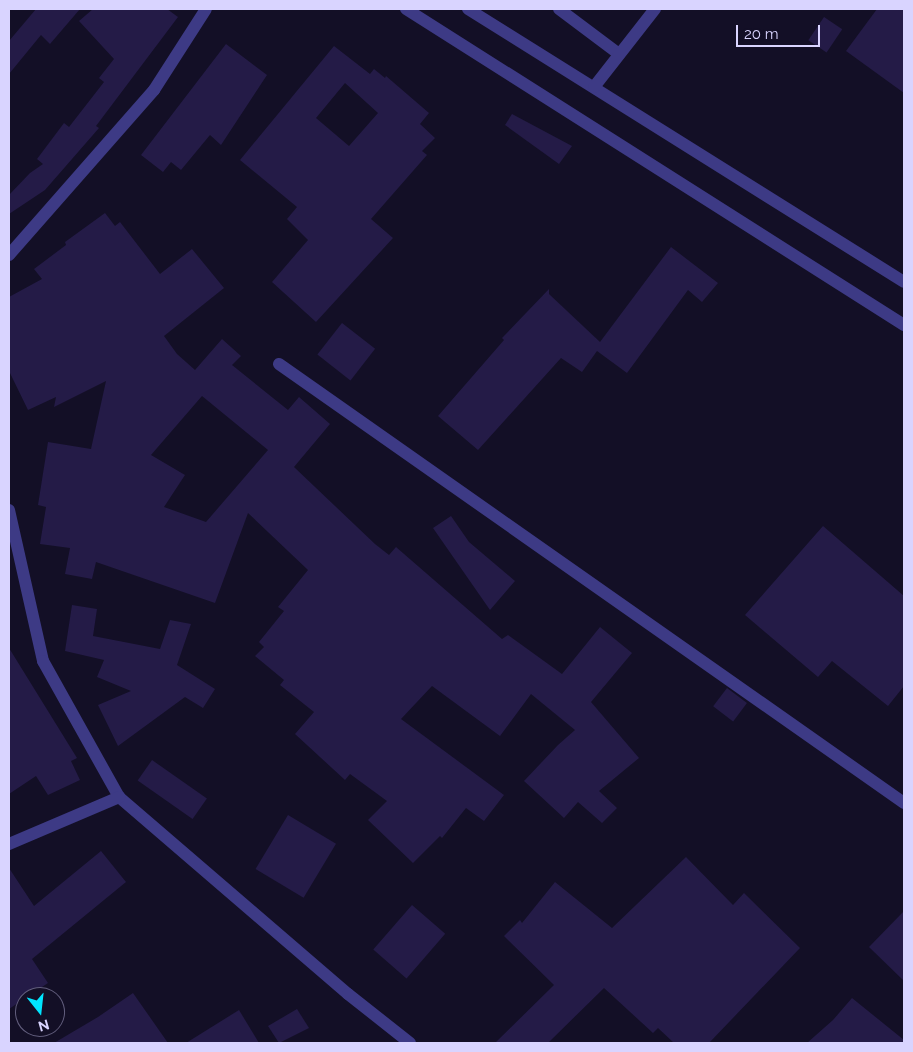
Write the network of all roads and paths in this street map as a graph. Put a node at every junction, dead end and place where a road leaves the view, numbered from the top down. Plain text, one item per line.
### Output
1 (206, 9) edge
2 (406, 9) edge
3 (468, 9) edge
4 (559, 9) edge
5 (655, 9) edge
6 (619, 54) junction
7 (594, 87) junction
8 (9, 255) edge
9 (904, 282) edge
10 (904, 325) edge
11 (280, 364) dead end
12 (9, 510) edge
13 (120, 797) junction
14 (904, 803) edge
15 (9, 844) edge
16 (410, 1043) edge

1 - 8 street
2 - 10 street
3 - 7 street
4 - 6 street
5 - 6 street
6 - 7 street
7 - 9 street
11 - 14 street
12 - 13 street
13 - 15 street
13 - 16 street

